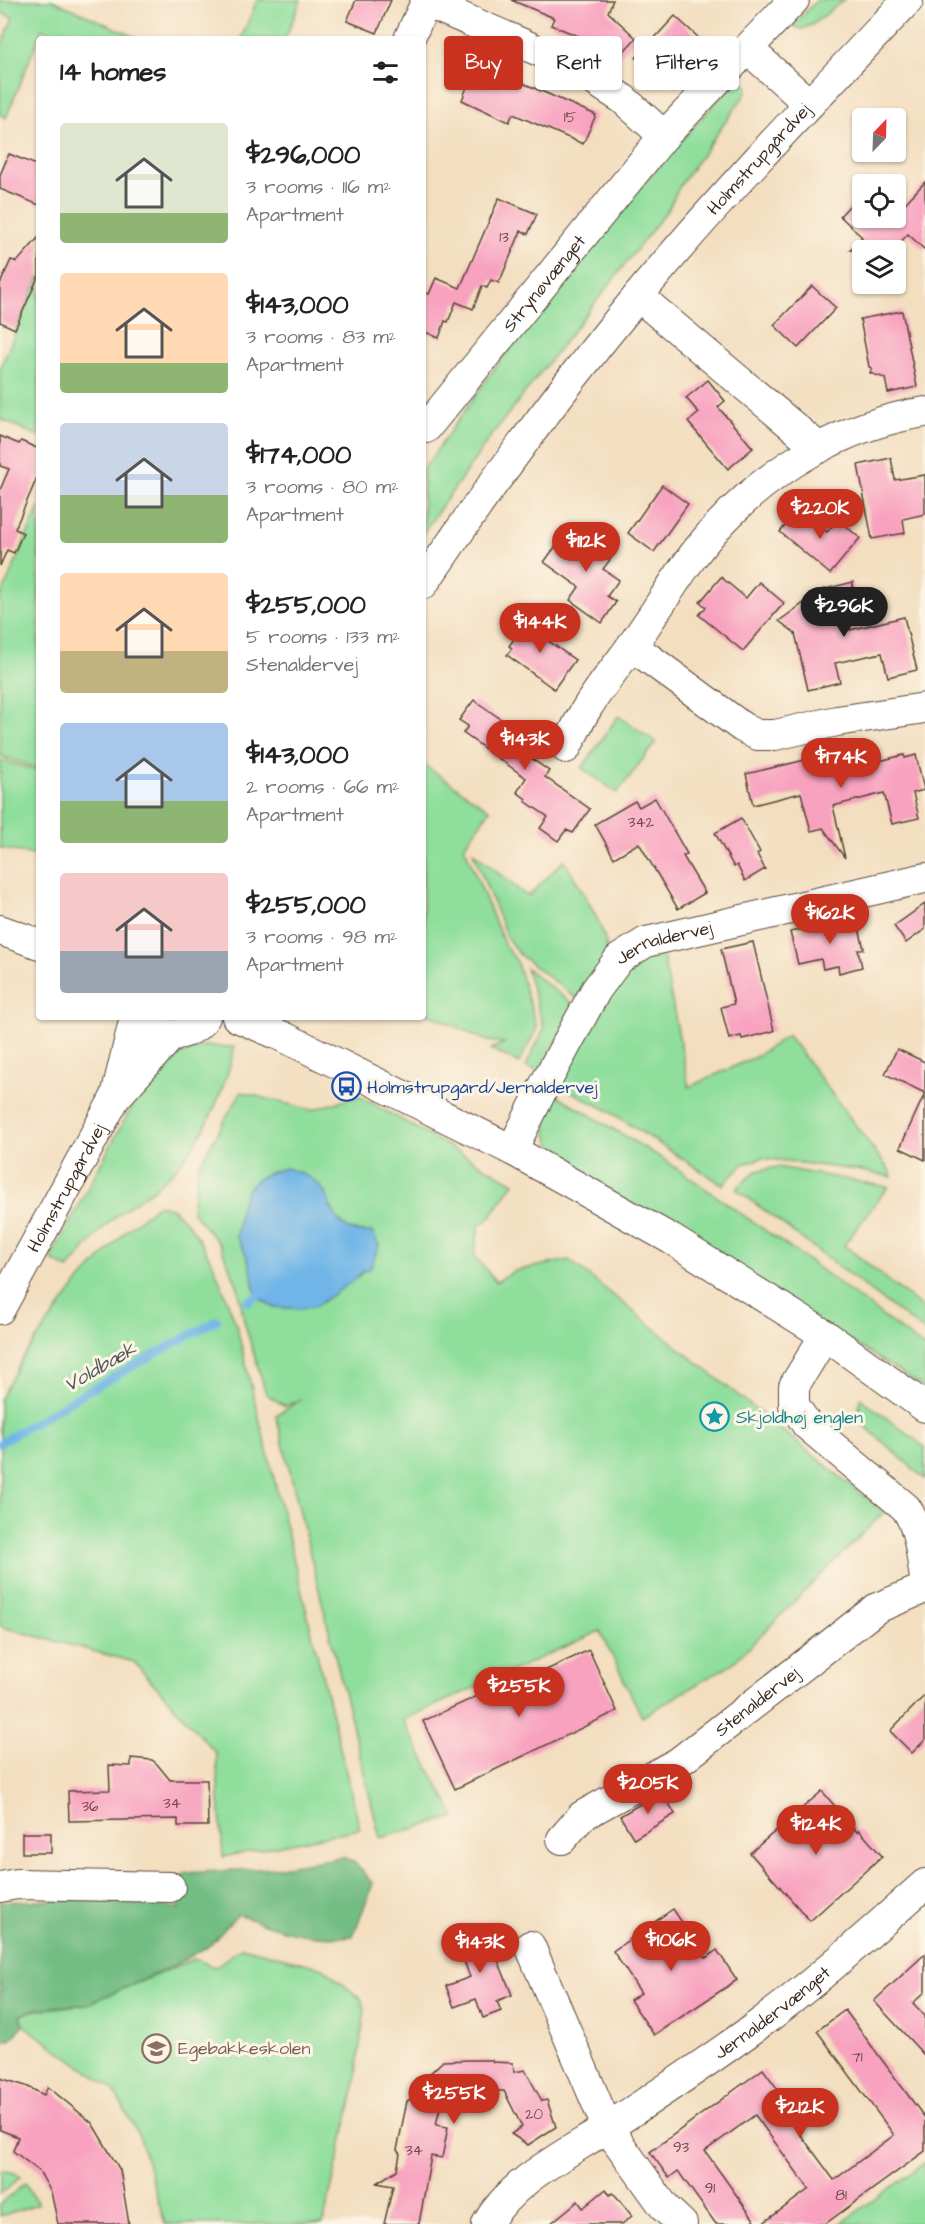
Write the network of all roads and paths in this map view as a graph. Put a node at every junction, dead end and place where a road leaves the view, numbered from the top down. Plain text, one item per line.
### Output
1 (794, 0) edge
2 (908, 0) edge
3 (410, 36) edge
4 (748, 49) junction
5 (809, 104) junction
6 (664, 136) junction
7 (638, 296) junction
8 (925, 412) edge
9 (426, 428) edge
10 (819, 448) junction
11 (426, 580) edge
12 (632, 646) junction
13 (925, 708) edge
14 (566, 748) dead end
15 (925, 878) edge
16 (0, 930) edge
17 (36, 943) edge
18 (135, 1020) edge
19 (139, 1020) edge
20 (202, 1020) edge
21 (244, 1020) edge
22 (172, 1035) junction
23 (115, 1098) junction
24 (512, 1150) junction
25 (0, 1309) edge
26 (825, 1335) junction
27 (925, 1407) edge
28 (925, 1578) edge
29 (925, 1588) edge
30 (562, 1839) dead end
31 (925, 1884) edge
32 (0, 1887) edge
33 (170, 1887) dead end
34 (530, 1946) dead end
35 (607, 2127) junction
36 (665, 2219) edge
37 (487, 2224) edge

1 - 4 street, Strynøvænget
2 - 5 street, Holmstrupgårdvej
3 - 6 street
4 - 5 street
4 - 6 street, Strynøvænget
5 - 7 street, Holmstrupgårdvej
6 - 9 street, Strynøvænget
7 - 10 street
7 - 11 street, Holmstrupgårdvej
8 - 10 street
10 - 12 street
12 - 13 street
12 - 14 street
15 - 24 street, Jernaldervej
16 - 17 street
18 - 23 street, Holmstrupgårdvej
19 - 22 street
20 - 22 street
21 - 24 street
22 - 23 street, Holmstrupgårdvej
23 - 25 street, Holmstrupgårdvej
24 - 26 street
26 - 27 street
26 - 28 street
29 - 30 street, Stenaldervej
31 - 35 street, Jernaldervænget
32 - 33 street
34 - 35 street
35 - 36 street
35 - 37 street, Jernaldervænget

